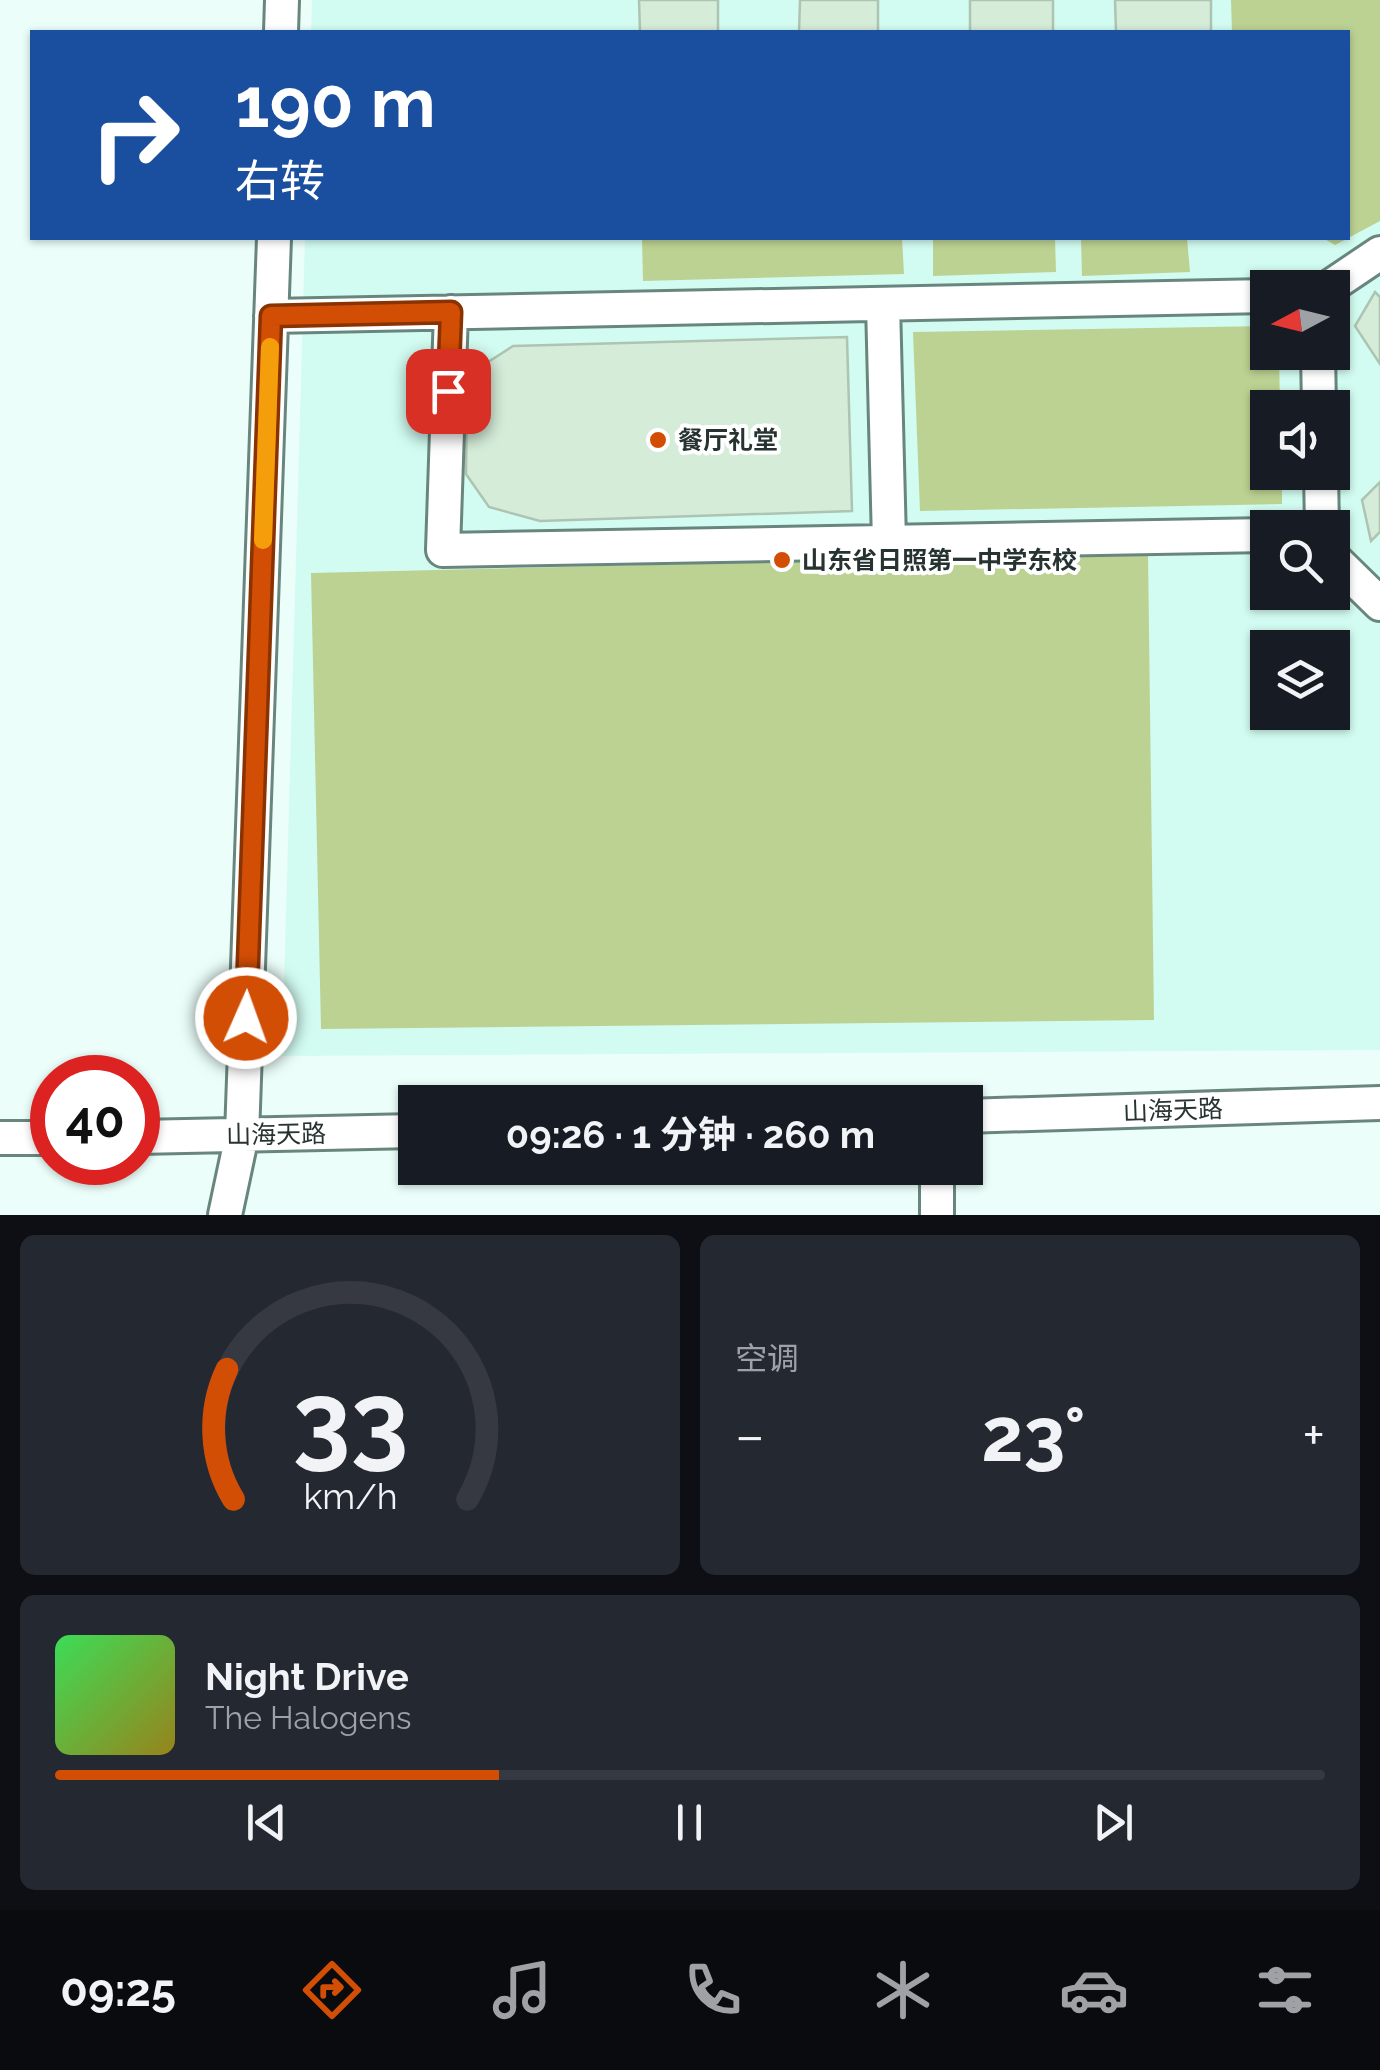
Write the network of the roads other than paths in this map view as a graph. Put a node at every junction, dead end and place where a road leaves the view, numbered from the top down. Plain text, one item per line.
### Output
1 (282, 0) edge
2 (281, 30) edge
3 (274, 240) edge
4 (1380, 253) edge
5 (1350, 273) edge
6 (1250, 296) edge
7 (884, 304) junction
8 (451, 312) junction
9 (271, 316) junction
10 (1250, 535) edge
11 (889, 542) junction
12 (1350, 575) edge
13 (1380, 604) edge
14 (1380, 1104) edge
15 (983, 1115) edge
16 (398, 1131) edge
17 (242, 1135) junction
18 (160, 1137) edge
19 (0, 1138) edge
20 (30, 1138) edge
21 (937, 1185) edge
22 (224, 1215) edge
23 (936, 1215) edge

1 - 2 street
3 - 9 street
4 - 5 street
6 - 7 street
7 - 8 street
7 - 11 street
8 - 9 street
8 - 11 street
9 - 17 street
10 - 11 street
12 - 13 street
14 - 15 street, 山海天路
16 - 17 street, 山海天路
17 - 18 street, 山海天路
17 - 22 street
19 - 20 street
21 - 23 street

